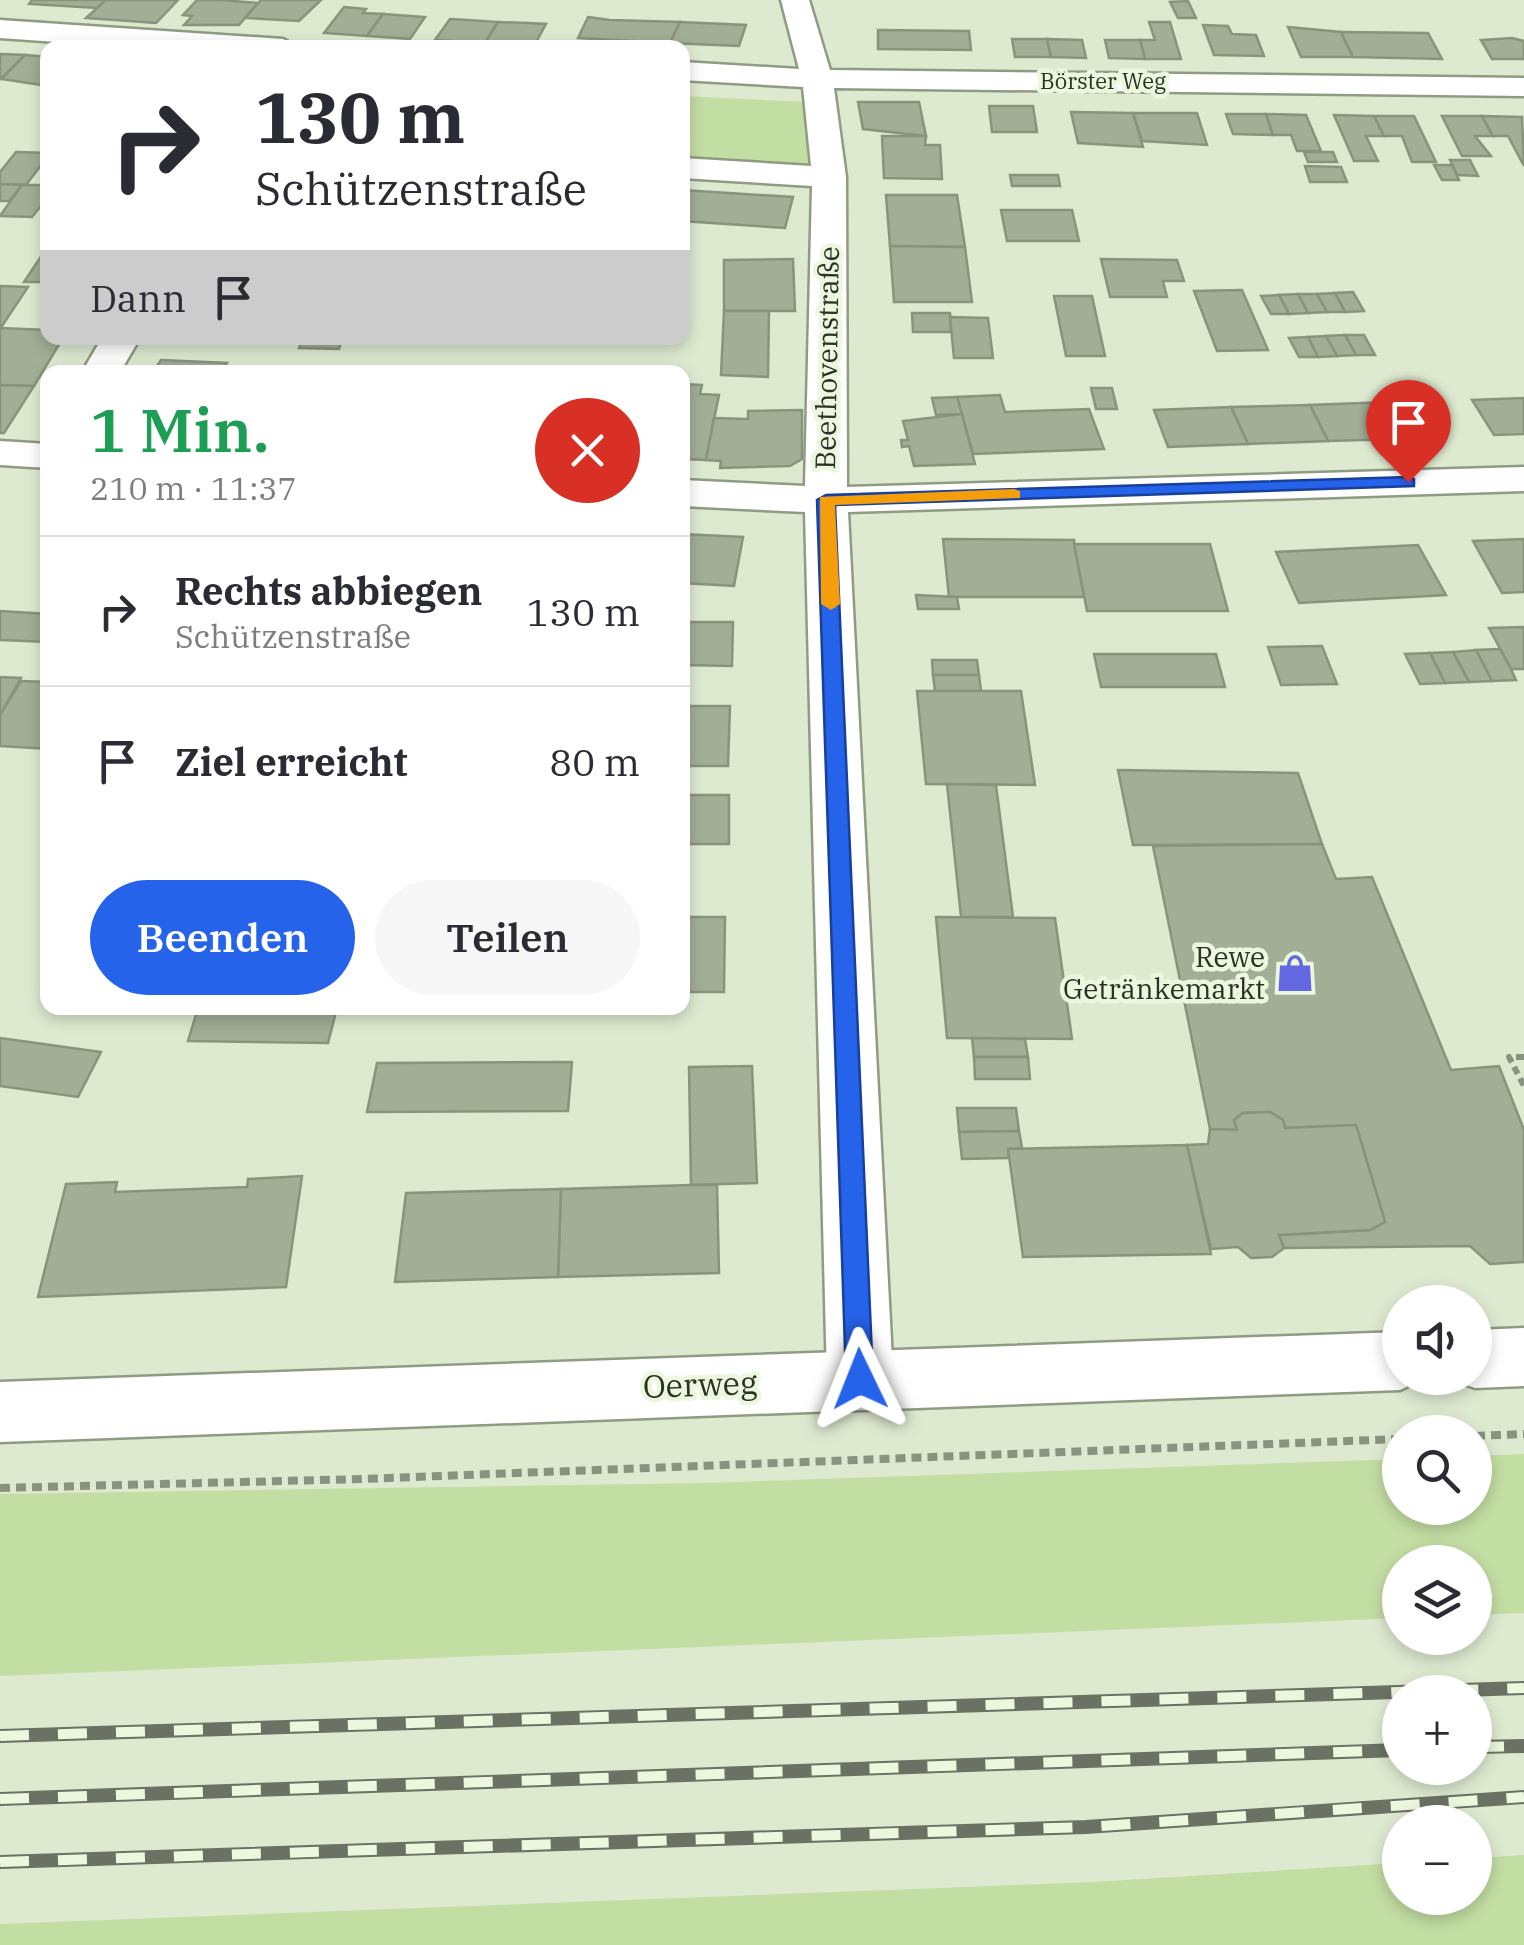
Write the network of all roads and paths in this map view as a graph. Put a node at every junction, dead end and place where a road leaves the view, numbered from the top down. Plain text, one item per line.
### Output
1 (795, 0) edge
2 (0, 30) edge
3 (157, 40) edge
4 (690, 71) edge
5 (817, 78) junction
6 (1524, 87) edge
7 (690, 168) edge
8 (829, 176) junction
9 (0, 453) edge
10 (40, 456) edge
11 (1524, 479) edge
12 (690, 493) edge
13 (826, 500) junction
14 (1524, 1056) edge
15 (1524, 1086) edge
16 (1524, 1358) edge
17 (1492, 1359) edge
18 (1382, 1363) edge
19 (860, 1379) junction
20 (0, 1412) edge
21 (1524, 1434) edge
22 (1492, 1435) edge
23 (1382, 1440) edge
24 (0, 1488) edge

1 - 5 street, Beethovenstraße
2 - 3 street
4 - 5 street, Börster Weg
5 - 6 street, Börster Weg
5 - 8 street, Beethovenstraße
7 - 8 street
8 - 13 street, Beethovenstraße
9 - 10 street
11 - 13 street
12 - 13 street
13 - 19 street, Beethovenstraße
14 - 15 path
16 - 17 street
18 - 19 street, Oerweg
19 - 20 street, Oerweg
21 - 22 path
23 - 24 path

